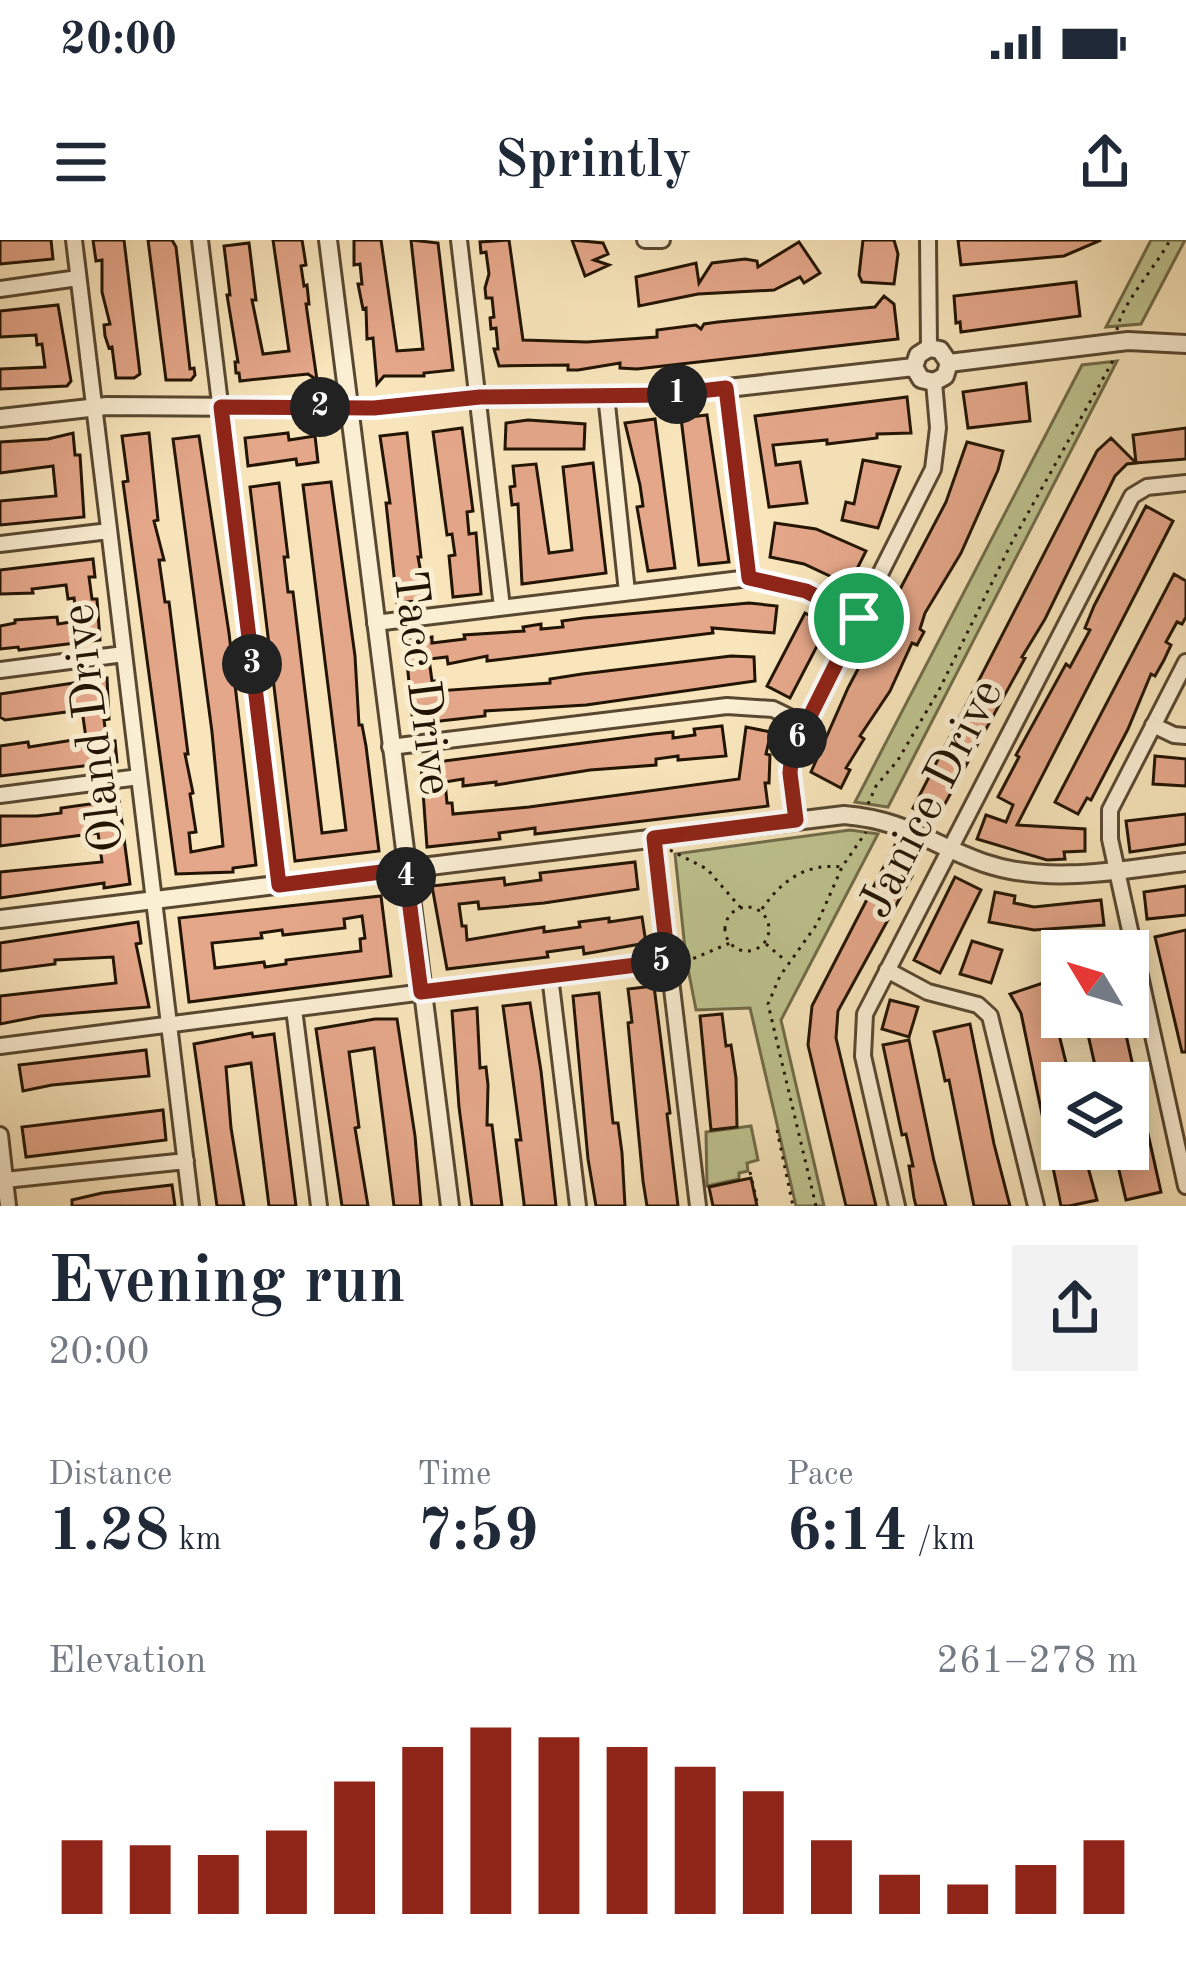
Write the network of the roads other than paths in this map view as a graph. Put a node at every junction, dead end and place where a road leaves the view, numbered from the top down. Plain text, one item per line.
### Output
1 (74, 240) edge
2 (200, 240) edge
3 (328, 240) edge
4 (459, 240) edge
5 (645, 240) edge
6 (662, 240) edge
7 (928, 240) edge
8 (78, 278) junction
9 (0, 289) edge
10 (1186, 344) edge
11 (929, 348) junction
12 (949, 363) junction
13 (914, 367) junction
14 (934, 382) junction
15 (726, 388) junction
16 (606, 395) junction
17 (480, 397) junction
18 (94, 407) junction
19 (221, 407) junction
20 (346, 407) junction
21 (0, 418) edge
22 (1186, 483) edge
23 (109, 531) junction
24 (0, 544) edge
25 (749, 578) junction
26 (627, 592) junction
27 (502, 607) junction
28 (859, 618) junction
29 (375, 622) junction
30 (124, 654) junction
31 (1186, 662) edge
32 (0, 670) edge
33 (804, 724) junction
34 (1154, 725) junction
35 (1186, 736) edge
36 (390, 747) junction
37 (139, 777) junction
38 (0, 795) edge
39 (796, 820) junction
40 (662, 843) junction
41 (950, 847) junction
42 (1186, 862) edge
43 (405, 869) junction
44 (1115, 871) junction
45 (279, 885) junction
46 (154, 900) junction
47 (0, 920) edge
48 (675, 962) junction
49 (887, 970) junction
50 (550, 976) junction
51 (421, 992) junction
52 (294, 1009) junction
53 (170, 1024) junction
54 (0, 1046) edge
55 (0, 1135) edge
56 (186, 1161) junction
57 (5, 1180) junction
58 (1186, 1186) edge
59 (8, 1206) edge
60 (191, 1206) edge
61 (319, 1206) edge
62 (450, 1206) edge
63 (578, 1206) edge
64 (698, 1206) edge
65 (897, 1206) edge
66 (1036, 1206) edge

1 - 8 street, Oland Drive
2 - 19 street
3 - 20 street, Tacc Drive
4 - 17 street
5 - 6 street
7 - 11 street
8 - 9 street
8 - 18 street, Oland Drive
10 - 12 street
11 - 12 street
11 - 13 street
12 - 14 street
13 - 14 street
13 - 15 street
14 - 28 street
15 - 16 street
15 - 25 street
16 - 17 street
16 - 26 street
17 - 20 street
17 - 27 street
18 - 19 street
18 - 21 street
18 - 23 street, Oland Drive
19 - 20 street
19 - 45 street
20 - 29 street, Tacc Drive
22 - 41 street, Janice Drive
23 - 24 street
23 - 30 street, Oland Drive
25 - 26 street
25 - 28 street
26 - 27 street
27 - 29 street
28 - 33 street
29 - 36 street, Tacc Drive
30 - 32 street
30 - 37 street, Oland Drive
31 - 34 street
33 - 36 street
33 - 39 street
34 - 35 street
34 - 44 street
36 - 43 street, Tacc Drive
37 - 38 street
37 - 46 street, Oland Drive
39 - 40 street
39 - 41 street
40 - 43 street
40 - 48 street
41 - 44 street
41 - 49 street, Janice Drive
42 - 44 street
43 - 45 street
43 - 51 street, Tacc Drive
44 - 58 street
45 - 46 street
46 - 47 street
46 - 53 street, Oland Drive
48 - 50 street
48 - 64 street
49 - 65 street, Janice Drive
49 - 66 street
50 - 51 street
50 - 63 street
51 - 52 street
51 - 62 street, Tacc Drive
52 - 53 street
52 - 61 street
53 - 54 street
53 - 56 street, Oland Drive
55 - 57 street
56 - 57 street
56 - 60 street, Oland Drive
57 - 59 street

